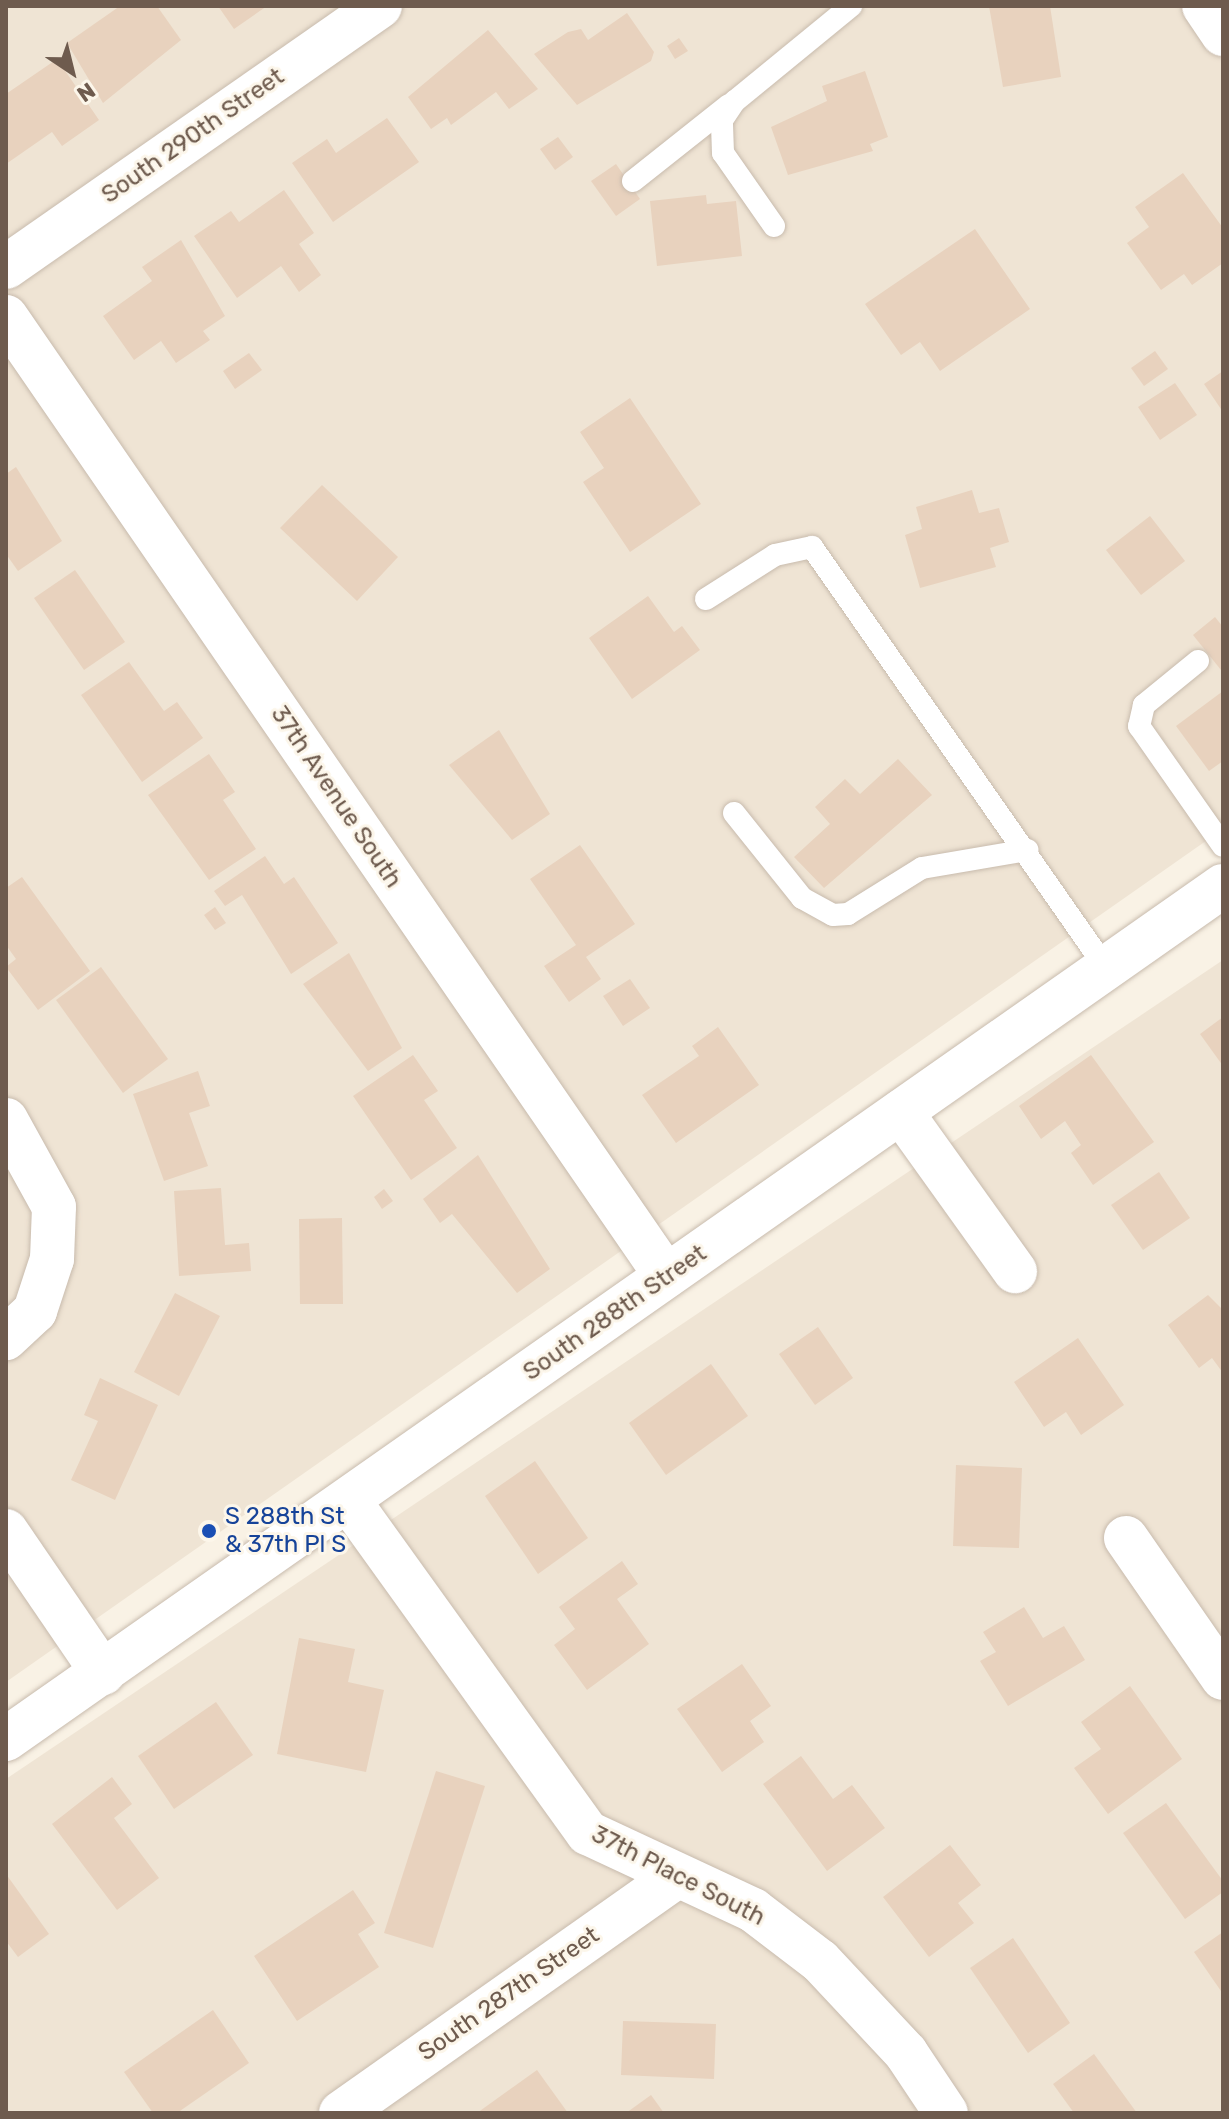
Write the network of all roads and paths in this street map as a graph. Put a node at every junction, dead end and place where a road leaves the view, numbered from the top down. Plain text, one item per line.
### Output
1 (380, 6) edge
2 (851, 6) edge
3 (1204, 6) edge
4 (1223, 34) edge
5 (735, 101) junction
6 (689, 137) junction
7 (718, 138) junction
8 (633, 181) dead end
9 (774, 226) dead end
10 (6, 267) edge
11 (6, 317) edge
12 (706, 599) dead end
13 (1198, 661) dead end
14 (734, 813) dead end
15 (1223, 846) edge
16 (1027, 850) junction
17 (1223, 886) edge
18 (1106, 968) junction
19 (901, 1112) junction
20 (6, 1120) edge
21 (1015, 1271) dead end
22 (666, 1276) junction
23 (6, 1338) edge
24 (349, 1501) junction
25 (6, 1531) edge
26 (1126, 1538) dead end
27 (103, 1673) junction
28 (1223, 1678) edge
29 (6, 1739) edge
30 (677, 1876) junction
31 (341, 2113) edge
32 (946, 2113) edge

1 - 10 street, South 290th Street
2 - 5 lane
3 - 4 street
5 - 6 lane
5 - 7 lane
6 - 7 lane
6 - 8 lane
7 - 9 lane
11 - 22 street, 37th Avenue South
12 - 16 lane
13 - 15 lane
14 - 16 lane
16 - 18 lane
17 - 18 street, South 288th Street
18 - 19 street, South 288th Street
19 - 21 street
19 - 22 street, South 288th Street
20 - 23 street
22 - 24 street, South 288th Street
24 - 27 street, South 288th Street
24 - 30 street, 37th Place South
25 - 27 street
26 - 28 street
27 - 29 street, South 288th Street
30 - 31 street, South 287th Street
30 - 32 street, 37th Place South

